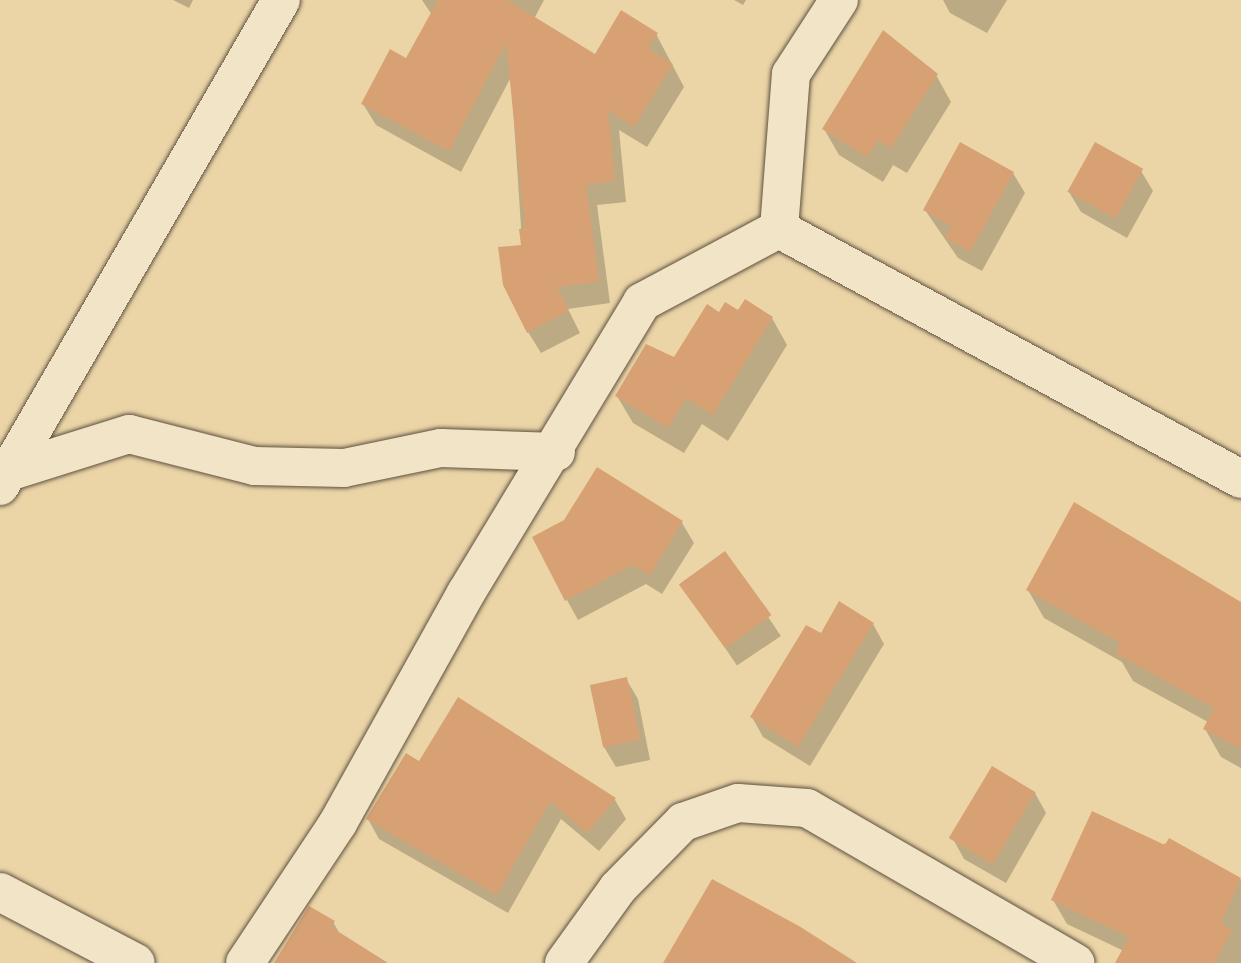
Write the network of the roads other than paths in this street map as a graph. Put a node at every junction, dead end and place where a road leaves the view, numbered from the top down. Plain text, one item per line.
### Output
1 (281, 0) edge
2 (839, 0) edge
3 (779, 229) junction
4 (556, 452) junction
5 (6, 478) edge
6 (1241, 478) edge
7 (0, 892) edge
8 (136, 963) edge
9 (245, 963) edge
10 (564, 963) edge
11 (1075, 963) edge

1 - 5 street
2 - 3 street
3 - 4 street
3 - 6 street
4 - 5 street
4 - 9 street
7 - 8 street
10 - 11 street

